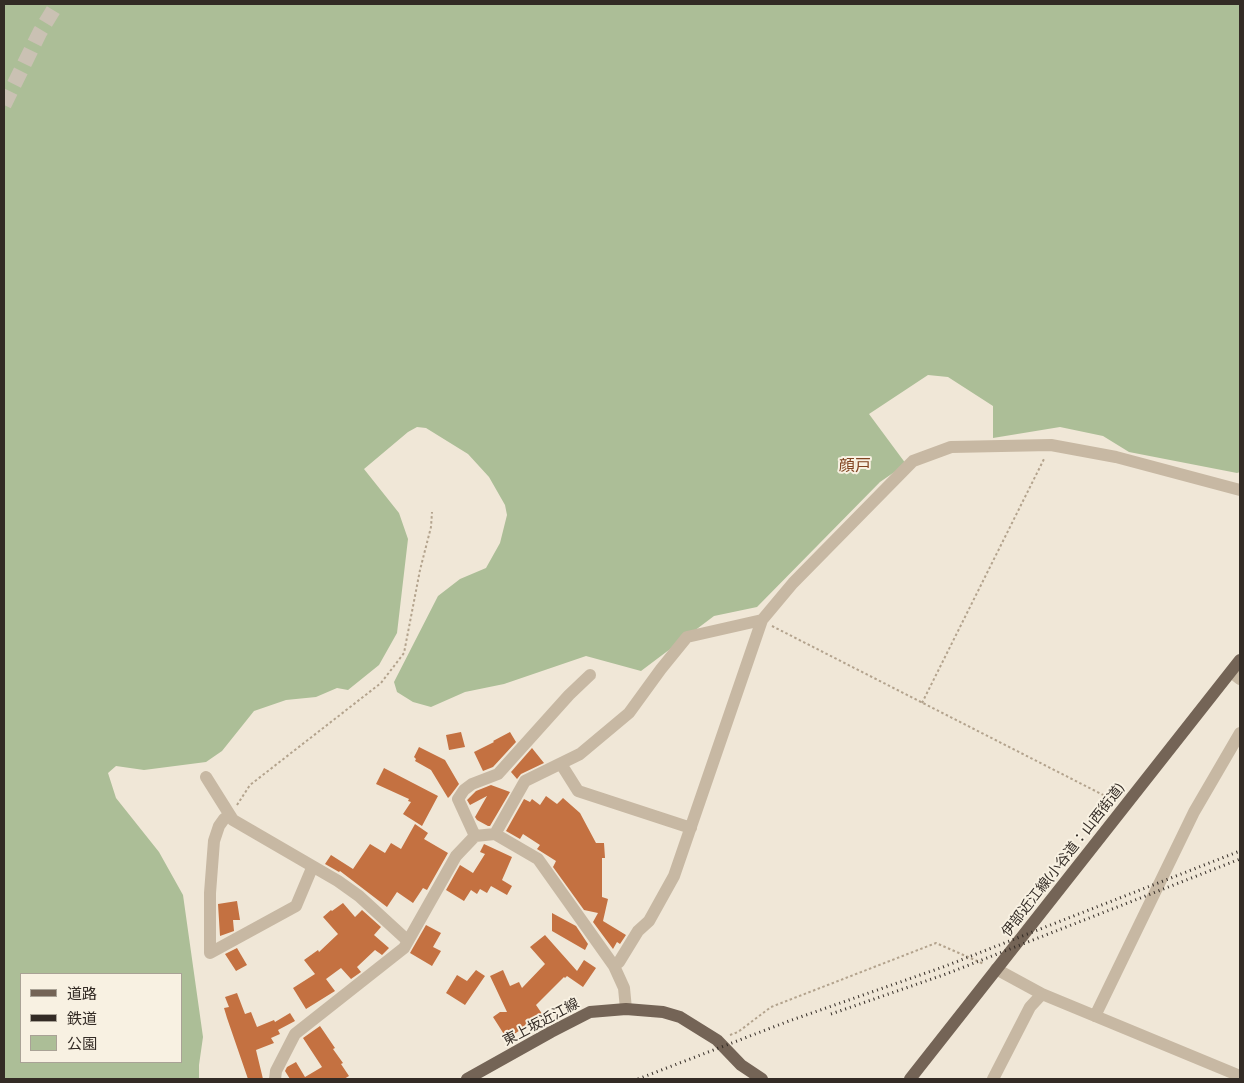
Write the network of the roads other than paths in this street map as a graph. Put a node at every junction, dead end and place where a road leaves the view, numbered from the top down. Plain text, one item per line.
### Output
1 (1240, 490) edge
2 (762, 620) junction
3 (1240, 660) edge
4 (590, 675) dead end
5 (1236, 675) edge
6 (1240, 733) edge
7 (560, 764) junction
8 (206, 777) dead end
9 (230, 815) junction
10 (691, 828) junction
11 (495, 834) junction
12 (475, 836) junction
13 (312, 868) junction
14 (408, 941) junction
15 (614, 966) junction
16 (996, 969) junction
17 (1042, 994) junction
18 (626, 1009) junction
19 (1095, 1016) junction
20 (1240, 1076) edge
21 (275, 1079) edge
22 (467, 1079) edge
23 (762, 1079) edge
24 (910, 1079) edge
25 (993, 1079) edge

1 - 2 street
2 - 7 street
2 - 10 street
3 - 5 main road, 伊部近江線(小谷道：山西街道)
4 - 12 street
5 - 16 main road, 伊部近江線(小谷道：山西街道)
6 - 19 street
7 - 10 street
7 - 11 street
8 - 9 street
9 - 13 street
9 - 13 street
10 - 15 street
11 - 12 street
11 - 15 street
12 - 14 street
13 - 14 street
14 - 21 street
15 - 18 street
16 - 17 street
16 - 24 main road, 伊部近江線(小谷道：山西街道)
17 - 19 street
17 - 25 street
18 - 22 main road, 東上坂近江線
18 - 23 main road, 東上坂近江線
19 - 20 street

